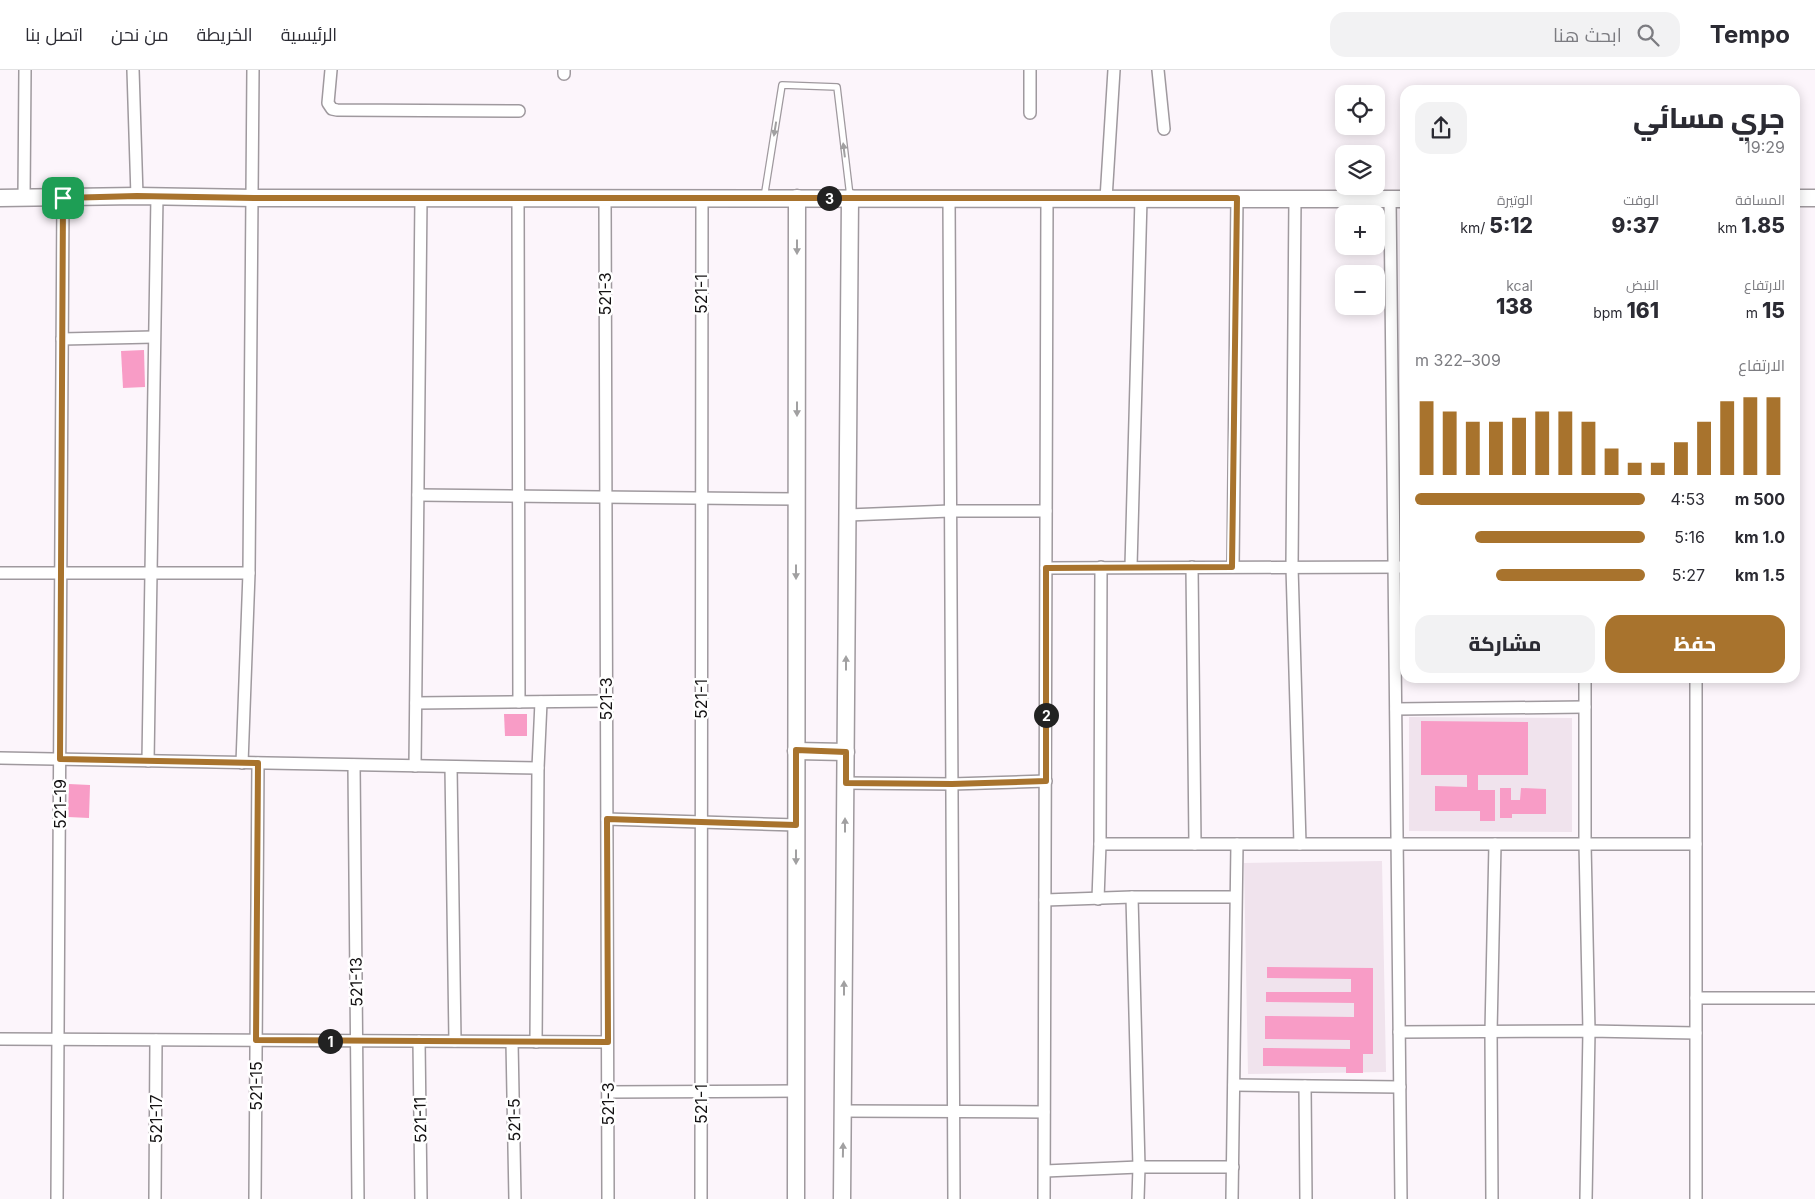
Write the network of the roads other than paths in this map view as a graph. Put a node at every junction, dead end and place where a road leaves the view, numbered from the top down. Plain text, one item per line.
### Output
1 (25, 70) edge
2 (133, 70) edge
3 (254, 70) edge
4 (330, 70) edge
5 (1030, 70) edge
6 (1114, 70) edge
7 (1158, 70) edge
8 (519, 111) dead end
9 (1030, 112) dead end
10 (1164, 130) dead end
11 (137, 196) junction
12 (157, 196) junction
13 (0, 198) edge
14 (24, 198) junction
15 (63, 198) junction
16 (254, 198) junction
17 (421, 198) junction
18 (518, 198) junction
19 (604, 198) junction
20 (702, 198) junction
21 (764, 198) junction
22 (797, 198) junction
23 (850, 198) junction
24 (949, 198) junction
25 (1047, 198) junction
26 (1237, 198) junction
27 (1295, 198) junction
28 (1398, 198) edge
29 (1800, 198) edge
30 (1815, 198) edge
31 (1106, 199) junction
32 (1141, 200) junction
33 (154, 337) junction
34 (62, 339) junction
35 (418, 495) junction
36 (518, 496) junction
37 (606, 497) junction
38 (701, 498) junction
39 (796, 499) junction
40 (950, 511) junction
41 (1046, 511) junction
42 (848, 515) junction
43 (1132, 566) junction
44 (1101, 567) junction
45 (1192, 567) junction
46 (1232, 567) junction
47 (1292, 567) junction
48 (1400, 567) edge
49 (1046, 568) junction
50 (0, 573) edge
51 (61, 573) junction
52 (151, 573) junction
53 (249, 574) junction
54 (1585, 683) edge
55 (1696, 683) edge
56 (519, 702) junction
57 (541, 702) junction
58 (606, 702) junction
59 (416, 703) junction
60 (1585, 707) junction
61 (1396, 709) junction
62 (796, 750) junction
63 (846, 752) junction
64 (0, 758) edge
65 (60, 759) junction
66 (148, 761) junction
67 (242, 763) junction
68 (258, 763) junction
69 (354, 765) junction
70 (415, 766) junction
71 (451, 766) junction
72 (538, 768) junction
73 (1046, 781) junction
74 (846, 783) junction
75 (952, 784) junction
76 (607, 819) junction
77 (701, 822) junction
78 (796, 825) junction
79 (1100, 844) junction
80 (1195, 844) junction
81 (1237, 844) junction
82 (1300, 844) junction
83 (1397, 844) junction
84 (1495, 844) junction
85 (1585, 844) junction
86 (1696, 844) junction
87 (1132, 897) junction
88 (1235, 897) junction
89 (1098, 898) junction
90 (1045, 900) junction
91 (1696, 998) junction
92 (1815, 998) edge
93 (1589, 1031) junction
94 (1399, 1032) junction
95 (1491, 1032) junction
96 (1696, 1033) junction
97 (0, 1038) edge
98 (58, 1039) junction
99 (156, 1040) junction
100 (256, 1040) junction
101 (356, 1041) junction
102 (419, 1041) junction
103 (455, 1041) junction
104 (512, 1042) junction
105 (536, 1042) junction
106 (608, 1042) junction
107 (1234, 1085) junction
108 (1305, 1086) junction
109 (1400, 1087) junction
110 (701, 1091) junction
111 (796, 1091) junction
112 (608, 1092) junction
113 (843, 1112) junction
114 (953, 1112) junction
115 (1044, 1112) junction
116 (1139, 1167) junction
117 (1232, 1167) junction
118 (1044, 1171) junction
119 (57, 1199) edge
120 (155, 1199) edge
121 (255, 1199) edge
122 (358, 1199) edge
123 (421, 1199) edge
124 (515, 1199) edge
125 (608, 1199) edge
126 (701, 1199) edge
127 (796, 1199) edge
128 (842, 1199) edge
129 (954, 1199) edge
130 (1044, 1199) edge
131 (1138, 1199) edge
132 (1232, 1199) edge
133 (1306, 1199) edge
134 (1401, 1199) edge
135 (1492, 1199) edge
136 (1586, 1199) edge
137 (1696, 1199) edge

1 - 14 street
2 - 11 street
3 - 16 street
4 - 8 street
5 - 9 street
6 - 31 street
7 - 10 street
11 - 12 street
11 - 15 street
12 - 16 street
12 - 33 street
13 - 14 street
14 - 15 street
15 - 34 street, 521-19
16 - 17 street
16 - 53 street
17 - 18 street
17 - 35 street
18 - 19 street
18 - 36 street
19 - 20 street
19 - 37 street, 521-3
20 - 21 street
20 - 38 street, 521-1
21 - 22 street
23 -> 21 lane
22 - 23 street
22 -> 39 street
23 - 24 street
23 - 42 street
24 - 25 street
24 - 40 street
25 - 31 street
25 - 41 street
26 - 27 street
26 - 32 street
26 - 46 street
27 - 28 street
27 - 47 street
28 - 48 street
29 - 30 street
31 - 32 street
32 - 43 street
33 - 34 street
33 - 52 street
34 - 51 street, 521-19
35 - 36 street
35 - 59 street
36 - 37 street
36 - 56 street
37 - 38 street
37 - 58 street, 521-3
38 - 39 street
38 - 77 street, 521-1
39 -> 62 street
40 - 41 street
40 - 42 street
40 - 75 street
41 - 49 street
63 -> 42 street
43 - 44 street
43 - 45 street
44 - 49 street
44 - 79 street
45 - 46 street
45 - 80 street
46 - 47 street
47 - 48 street
47 - 82 street
48 - 61 street
49 - 73 street
50 - 51 street
51 - 52 street
51 - 65 street, 521-19
52 - 53 street
52 - 66 street
53 - 67 street
54 - 60 street
55 - 86 street
56 - 57 street
56 - 59 street
57 - 58 street
57 - 72 street
58 - 76 street, 521-3
59 - 70 street
60 - 61 street
60 - 85 street
61 - 83 street
62 - 63 street
62 - 78 street
63 - 74 street
64 - 65 street
65 - 66 street
65 - 98 street, 521-19
66 - 67 street
67 - 68 street
68 - 69 street
68 - 100 street, 521-15
69 - 70 street
69 - 101 street, 521-13
70 - 71 street
71 - 72 street
71 - 103 street
72 - 105 street
73 - 75 street
73 - 90 street
74 - 75 street
113 -> 74 street
75 - 114 street
76 - 77 street
76 - 106 street, 521-3
77 - 78 street
77 - 110 street, 521-1
78 -> 111 street
79 - 80 street
79 - 89 street
80 - 81 street
81 - 82 street
81 - 88 street
82 - 83 street
83 - 84 street
83 - 94 street
84 - 85 street
84 - 95 street
85 - 86 street
85 - 93 street
86 - 91 street
87 - 88 street
87 - 89 street
87 - 116 street
88 - 107 street
89 - 90 street
90 - 115 street
91 - 92 street
91 - 96 street
93 - 95 street
93 - 96 street
93 - 136 street
94 - 95 street
94 - 109 street
95 - 135 street
96 - 137 street
97 - 98 street
98 - 99 street
98 - 119 street, 521-19
99 - 100 street
99 - 120 street, 521-17
100 - 101 street
100 - 121 street, 521-15
101 - 102 street
101 - 122 street, 521-13
102 - 103 street
102 - 123 street, 521-11
103 - 104 street
104 - 105 street
104 - 124 street, 521-5
105 - 106 street
106 - 112 street, 521-3
107 - 108 street
107 - 117 street
108 - 109 street
108 - 133 street
109 - 134 street
110 - 111 street
110 - 112 street
110 - 126 street, 521-1
111 - 127 street
112 - 125 street, 521-3
113 - 114 street
128 -> 113 street
114 - 115 street
114 - 129 street
115 - 118 street
116 - 117 street
116 - 118 street
116 - 131 street
117 - 132 street
118 - 130 street

